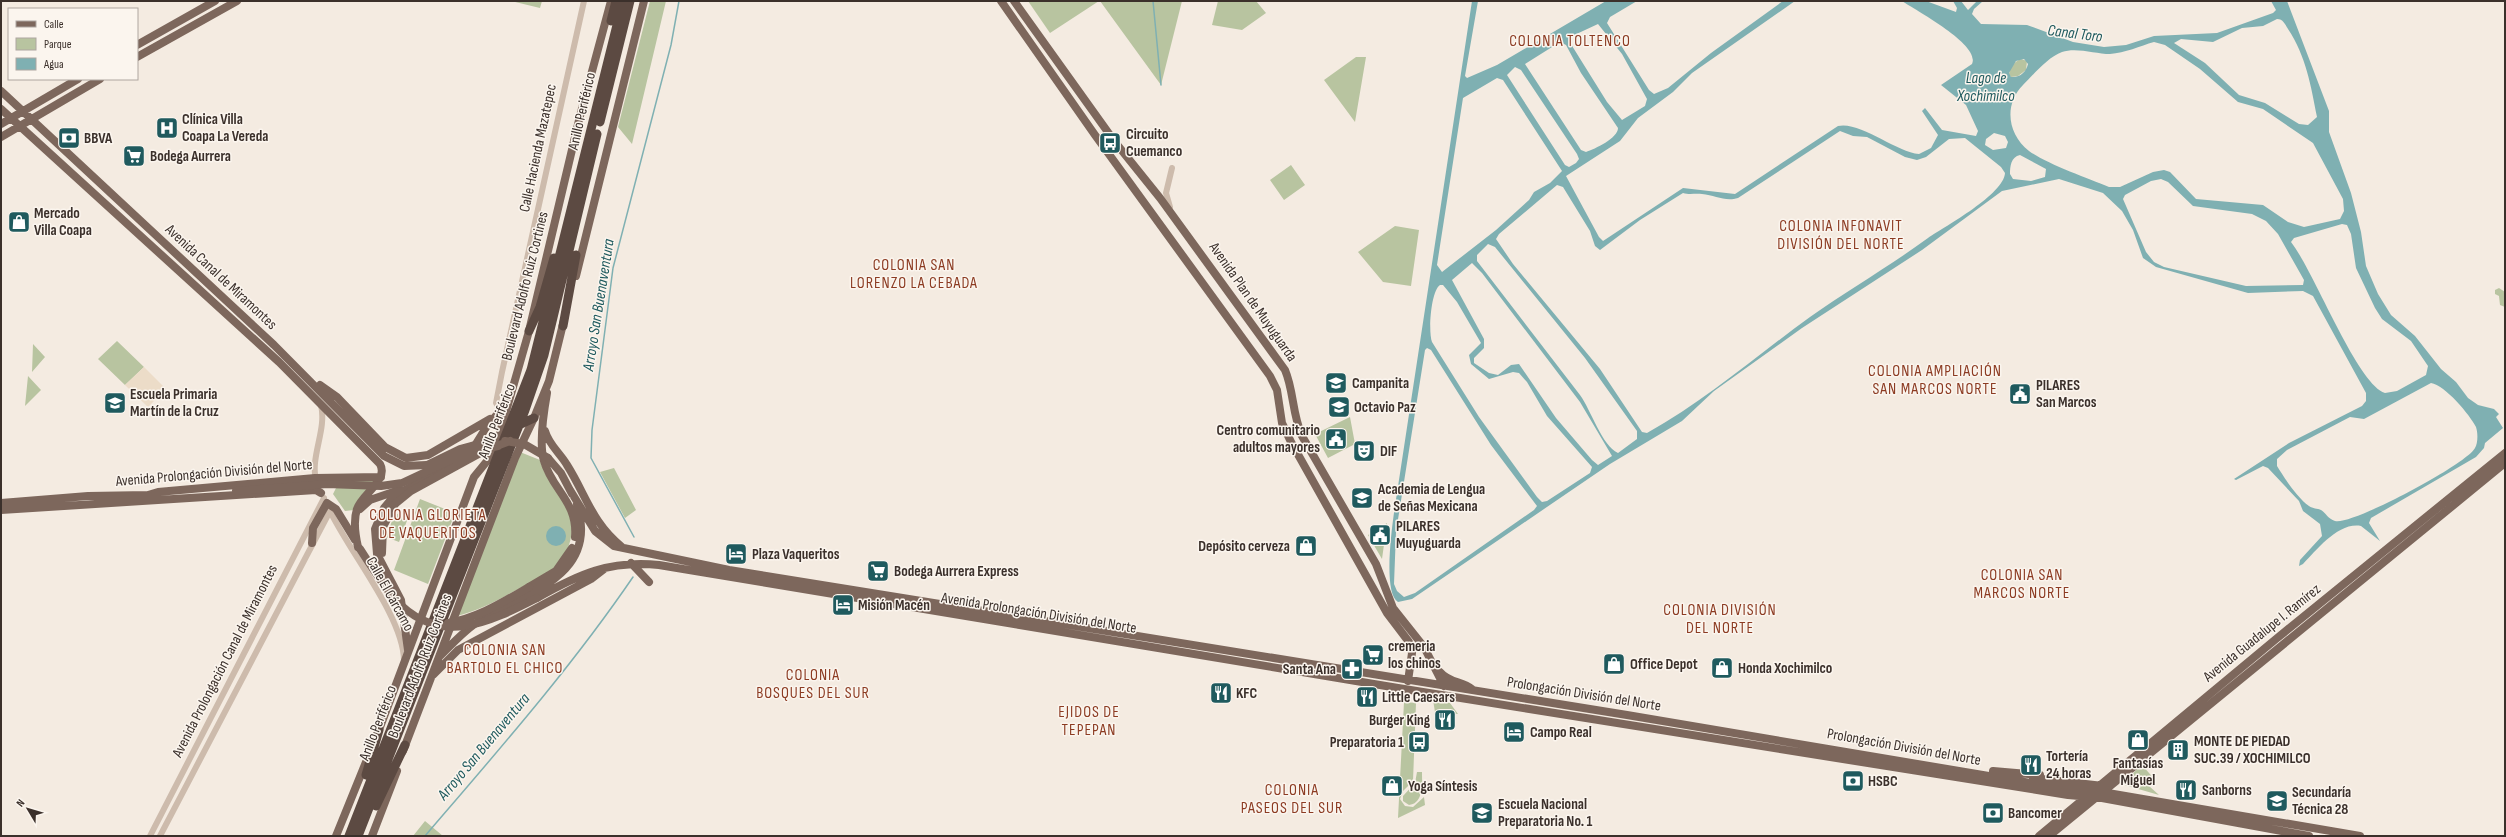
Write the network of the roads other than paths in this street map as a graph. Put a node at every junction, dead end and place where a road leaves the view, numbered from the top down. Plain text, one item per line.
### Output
1 (215, 1) edge
2 (237, 1) edge
3 (584, 1) edge
4 (611, 1) edge
5 (616, 1) edge
6 (623, 1) edge
7 (630, 1) edge
8 (644, 1) edge
9 (1001, 1) edge
10 (1014, 1) edge
11 (200, 10) junction
12 (205, 19) junction
13 (142, 42) edge
14 (150, 49) junction
15 (138, 56) edge
16 (609, 57) junction
17 (76, 80) edge
18 (98, 80) edge
19 (1, 91) edge
20 (1, 109) edge
21 (22, 112) junction
22 (12, 117) junction
23 (31, 119) junction
24 (1, 124) edge
25 (22, 126) junction
26 (1, 138) edge
27 (1172, 168) dead end
28 (576, 192) junction
29 (1177, 221) junction
30 (577, 224) junction
31 (563, 326) junction
32 (529, 331) junction
33 (549, 381) junction
34 (312, 382) junction
35 (321, 402) junction
36 (503, 417) junction
37 (534, 418) junction
38 (519, 426) junction
39 (544, 429) junction
40 (508, 439) junction
41 (522, 441) junction
42 (497, 444) junction
43 (2505, 453) edge
44 (2505, 463) edge
45 (381, 477) junction
46 (315, 478) junction
47 (306, 479) junction
48 (569, 487) junction
49 (403, 489) junction
50 (306, 491) junction
51 (85, 496) junction
52 (148, 496) junction
53 (324, 498) junction
54 (1, 503) edge
55 (84, 506) junction
56 (1, 510) edge
57 (330, 511) junction
58 (354, 519) junction
59 (579, 542) junction
60 (299, 544) junction
61 (310, 546) junction
62 (359, 548) junction
63 (626, 549) junction
64 (631, 563) junction
65 (606, 566) junction
66 (388, 575) junction
67 (649, 582) dead end
68 (563, 583) junction
69 (437, 624) junction
70 (408, 653) junction
71 (438, 658) junction
72 (404, 664) junction
73 (1436, 667) junction
74 (431, 677) junction
75 (1407, 685) junction
76 (1444, 686) junction
77 (1473, 690) junction
78 (1451, 696) junction
79 (1534, 700) junction
80 (1531, 709) junction
81 (379, 730) junction
82 (405, 745) junction
83 (1916, 770) junction
84 (1981, 774) junction
85 (1992, 776) junction
86 (2102, 789) junction
87 (2068, 795) junction
88 (2087, 797) junction
89 (2072, 809) junction
90 (352, 835) edge
91 (150, 836) edge
92 (160, 836) edge
93 (336, 836) edge
94 (362, 836) edge
95 (372, 836) edge
96 (2039, 836) edge
97 (2049, 836) edge
98 (2309, 836) edge
99 (2360, 836) edge

1 - 11 main road
2 - 12 main road
3 - 36 street, Calle Hacienda Mazatepec
4 - 32 main road, Boulevard Adolfo Ruiz Cortines
5 - 16 highway
6 - 16 highway, Anillo Periférico
7 - 30 highway, Anillo Periférico
8 - 31 main road, Boulevard Adolfo Ruiz Cortines
9 - 75 main road, Avenida Plan de Muyuguarda
10 - 29 main road, Avenida Plan de Muyuguarda
11 - 12 main road
11 - 13 main road
12 - 14 main road
13 - 14 main road
14 - 15 main road
16 - 28 highway, Anillo Periférico
17 - 21 main road
18 - 23 main road
19 - 21 main road, Avenida Canal de Miramontes
20 - 22 main road, Avenida Canal de Miramontes
21 - 22 main road
21 - 23 main road, Avenida Canal de Miramontes
22 - 24 main road
22 - 25 main road, Avenida Canal de Miramontes
23 - 25 main road
23 - 34 main road, Avenida Canal de Miramontes
25 - 26 main road
25 - 35 main road, Avenida Canal de Miramontes
27 - 29 street
28 - 32 highway
28 - 40 highway, Anillo Periférico
29 - 73 main road, Avenida Plan de Muyuguarda
30 - 31 highway
30 - 38 highway, Anillo Periférico
31 - 33 main road, Boulevard Adolfo Ruiz Cortines
32 - 36 main road, Boulevard Adolfo Ruiz Cortines
33 - 37 main road, Boulevard Adolfo Ruiz Cortines
33 - 39 main road
34 - 36 main road
34 - 40 main road, Avenida Canal de Miramontes, bridge
35 - 45 main road, Avenida Canal de Miramontes
35 - 46 street
36 - 40 highway
36 - 42 main road, Boulevard Adolfo Ruiz Cortines
36 - 49 main road
37 - 38 highway
37 - 41 main road, Boulevard Adolfo Ruiz Cortines
38 - 41 highway
38 - 90 highway, Anillo Periférico
39 - 63 main road
39 - 69 main road, bridge
40 - 42 highway
40 - 48 main road, bridge
40 - 90 highway, Anillo Periférico
41 - 71 main road, Boulevard Adolfo Ruiz Cortines
42 - 52 main road, bridge
42 - 66 main road, bridge
42 - 70 main road, Boulevard Adolfo Ruiz Cortines
43 - 86 main road, Avenida Guadalupe I. Ramírez
44 - 86 main road, Avenida Guadalupe I. Ramírez
45 - 46 main road, Avenida Prolongación División del Norte
45 - 58 main road
46 - 47 main road, Avenida Prolongación División del Norte
46 - 53 street, Calle El Cárcamo
47 - 50 main road
47 - 52 main road, Avenida Prolongación División del Norte
48 - 59 main road
48 - 63 main road, Avenida Prolongación División del Norte
49 - 58 main road
49 - 66 main road
50 - 53 main road, Avenida Prolongación División del Norte
50 - 55 main road, Avenida Prolongación División del Norte
51 - 52 main road, Avenida Prolongación División del Norte
51 - 54 main road, Avenida Prolongación División del Norte
51 - 55 main road
53 - 57 street, Calle El Cárcamo
53 - 60 street, Avenida Prolongación Canal de Miramontes
53 - 61 main road
53 - 62 main road, Avenida Prolongación División del Norte
55 - 56 main road, Avenida Prolongación División del Norte
57 - 61 street, Avenida Prolongación Canal de Miramontes
57 - 72 street, Calle El Cárcamo
58 - 62 main road
59 - 68 main road
59 - 71 main road
60 - 61 street
60 - 91 street, Avenida Prolongación Canal de Miramontes
61 - 92 street, Avenida Prolongación Canal de Miramontes
62 - 69 main road, Avenida Prolongación División del Norte, bridge
63 - 75 main road, Avenida Prolongación División del Norte
64 - 65 main road, Avenida Prolongación División del Norte
64 - 67 main road
64 - 75 main road, Avenida Prolongación División del Norte
65 - 68 main road, Avenida Prolongación División del Norte
65 - 74 main road
66 - 70 main road
68 - 69 main road, Avenida Prolongación División del Norte, bridge
70 - 72 main road, Boulevard Adolfo Ruiz Cortines
71 - 74 main road, Boulevard Adolfo Ruiz Cortines
72 - 81 main road, Boulevard Adolfo Ruiz Cortines
73 - 76 main road, Avenida Plan de Muyuguarda
73 - 77 main road
74 - 82 main road, Boulevard Adolfo Ruiz Cortines
75 - 76 main road, Avenida Prolongación División del Norte
75 - 78 main road, Avenida Prolongación División del Norte
76 - 77 main road, Prolongación División del Norte
76 - 78 street
77 - 79 main road, Prolongación División del Norte
78 - 80 main road, Prolongación División del Norte
79 - 80 main road
79 - 84 main road, Prolongación División del Norte
80 - 83 main road, Prolongación División del Norte
81 - 90 highway
81 - 93 main road, Boulevard Adolfo Ruiz Cortines
82 - 94 highway
82 - 95 main road, Boulevard Adolfo Ruiz Cortines
83 - 85 main road
83 - 87 main road, Prolongación División del Norte
84 - 85 main road, Prolongación División del Norte
84 - 86 main road
85 - 86 main road
86 - 88 main road, Prolongación División del Norte
86 - 97 main road, Avenida Guadalupe I. Ramírez
86 - 98 main road, Prolongación División del Norte
86 - 99 main road, Prolongación División del Norte
87 - 88 main road, Prolongación División del Norte
87 - 89 main road
88 - 89 main road
89 - 96 main road

